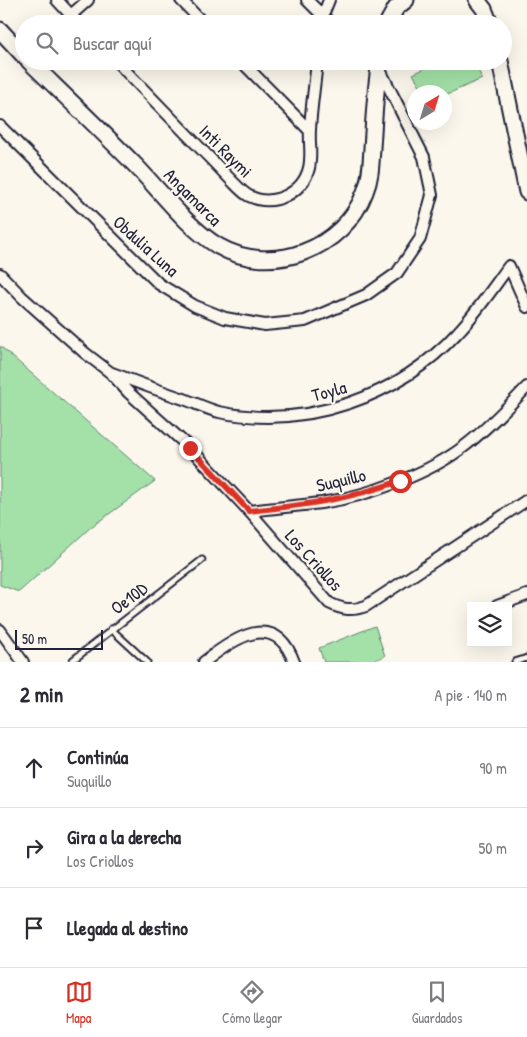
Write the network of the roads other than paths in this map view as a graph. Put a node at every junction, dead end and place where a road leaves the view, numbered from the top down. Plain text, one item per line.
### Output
1 (57, 0) edge
2 (88, 0) edge
3 (180, 0) edge
4 (307, 0) edge
5 (329, 0) edge
6 (406, 0) edge
7 (476, 0) edge
8 (71, 15) joint
9 (195, 15) edge
10 (318, 15) edge
11 (323, 15) edge
12 (392, 15) edge
13 (486, 15) edge
14 (0, 30) edge
15 (15, 46) edge
16 (38, 70) edge
17 (125, 70) edge
18 (250, 70) edge
19 (316, 70) edge
20 (376, 70) edge
21 (379, 70) edge
22 (502, 70) edge
23 (0, 126) edge
24 (310, 131) junction
25 (527, 192) edge
26 (0, 274) edge
27 (527, 308) edge
28 (111, 373) junction
29 (527, 387) edge
30 (527, 500) edge
31 (249, 511) junction
32 (202, 560) dead end
33 (527, 595) edge
34 (508, 602) edge
35 (111, 629) junction
36 (0, 630) edge
37 (527, 658) edge
38 (73, 660) dead end
39 (23, 662) edge
40 (146, 662) edge
41 (204, 662) edge
42 (294, 662) edge
43 (515, 662) edge

1 - 8 street
2 - 8 street
3 - 9 street
4 - 10 street
5 - 11 street
6 - 12 street
7 - 13 street
14 - 15 street
16 - 20 street, Angamarca
17 - 24 street, Inti Raymi
18 - 24 street
19 - 24 street, Inti Raymi
21 - 23 street, Obdulia Luna
22 - 25 street
26 - 28 street, Los Criollos
27 - 28 street, Toyla
28 - 31 street, Los Criollos
29 - 31 street, Suquillo
30 - 31 street, Los Criollos
32 - 35 lane, Oe10D
33 - 34 street
35 - 38 lane, Oe10D
35 - 40 lane
36 - 39 street
37 - 43 lane
41 - 42 street

